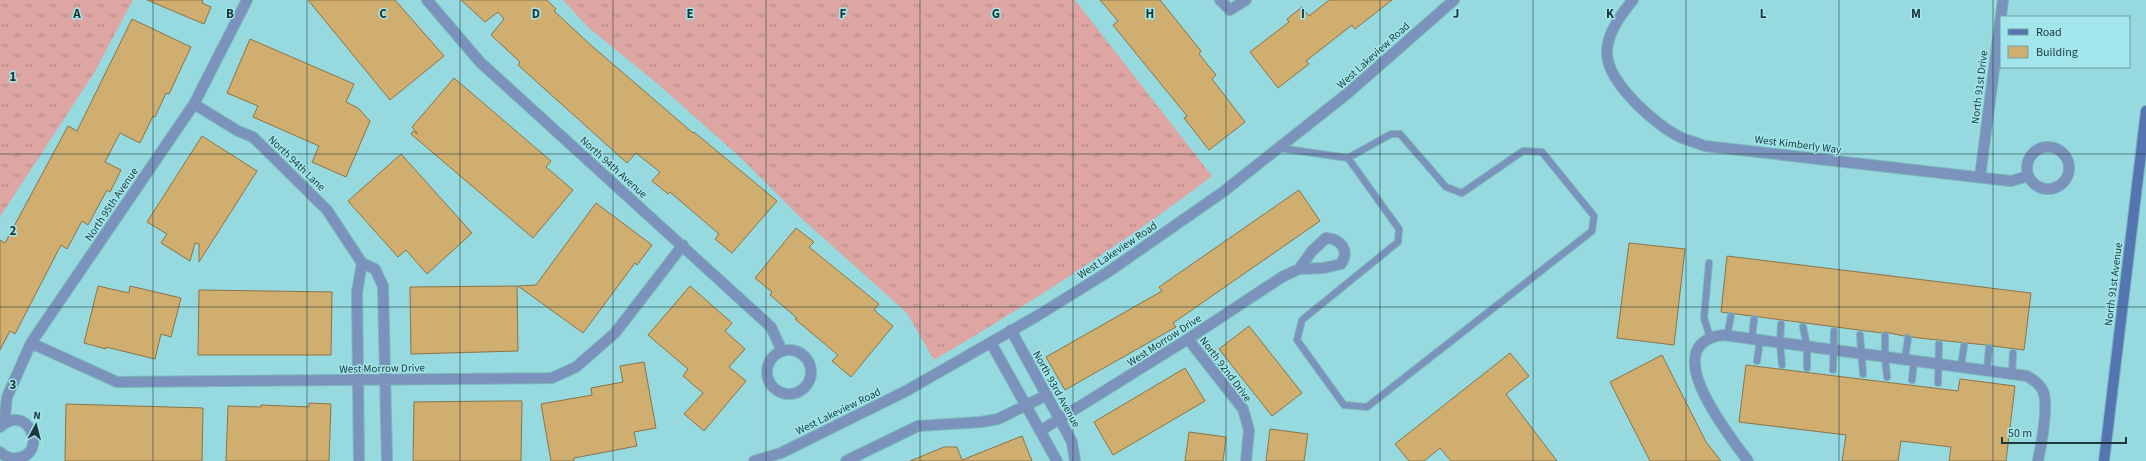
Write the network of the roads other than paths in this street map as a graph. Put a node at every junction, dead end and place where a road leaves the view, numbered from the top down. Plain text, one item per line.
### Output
1 (247, 0) edge
2 (427, 0) edge
3 (1220, 0) edge
4 (1246, 0) edge
5 (1454, 0) edge
6 (1633, 0) edge
7 (2003, 0) edge
8 (2001, 16) edge
9 (2000, 23) edge
10 (194, 104) junction
11 (2146, 111) edge
12 (1279, 148) junction
13 (1348, 158) junction
14 (2028, 176) junction
15 (1980, 177) junction
16 (683, 245) junction
17 (362, 263) junction
18 (1709, 263) dead end
19 (1299, 269) dead end
20 (1731, 316) dead end
21 (1754, 319) dead end
22 (1781, 324) dead end
23 (1803, 327) dead end
24 (1011, 330) junction
25 (1834, 331) dead end
26 (1860, 335) dead end
27 (1727, 336) junction
28 (1885, 336) dead end
29 (1710, 337) junction
30 (1908, 338) dead end
31 (1188, 339) junction
32 (1756, 339) junction
33 (31, 343) junction
34 (991, 343) junction
35 (1780, 343) junction
36 (1939, 344) dead end
37 (1807, 346) junction
38 (1964, 346) dead end
39 (1989, 348) dead end
40 (1834, 350) junction
41 (782, 351) junction
42 (1861, 353) junction
43 (2013, 353) dead end
44 (1885, 356) junction
45 (1910, 359) junction
46 (1757, 361) dead end
47 (1938, 363) junction
48 (1782, 365) dead end
49 (1961, 366) junction
50 (1807, 368) dead end
51 (1987, 369) junction
52 (1833, 370) dead end
53 (2012, 372) junction
54 (1863, 374) dead end
55 (1887, 377) dead end
56 (358, 380) junction
57 (386, 380) junction
58 (1912, 380) dead end
59 (1938, 383) dead end
60 (1047, 395) junction
61 (1027, 406) junction
62 (1060, 420) junction
63 (2, 425) edge
64 (1040, 431) junction
65 (0, 452) edge
66 (359, 461) edge
67 (387, 461) edge
68 (754, 461) edge
69 (846, 461) edge
70 (1057, 461) edge
71 (1075, 461) edge
72 (1246, 461) edge
73 (1748, 461) edge
74 (2038, 461) edge
75 (2104, 461) edge

1 - 10 street, North 95th Avenue
2 - 16 street, North 94th Avenue
3 - 4 street
5 - 12 street, West Lakeview Road
6 - 15 street, West Kimberly Way
7 - 8 street, North 91st Drive
9 - 15 street, North 91st Drive
10 - 17 street, North 94th Lane
10 - 33 street, North 95th Avenue
11 - 75 main road, North 91st Avenue
12 - 13 lane
12 - 24 street, West Lakeview Road
13 - 13 lane
14 - 14 street
14 - 15 street, West Kimberly Way
16 - 41 street, North 94th Avenue
16 - 57 street, West Morrow Drive
17 - 56 street
17 - 57 street, North 94th Lane
18 - 29 lane
19 - 31 street, West Morrow Drive
20 - 27 lane
21 - 32 lane
22 - 35 lane
23 - 37 lane
24 - 34 street, West Lakeview Road
24 - 60 street, North 93rd Avenue
25 - 40 lane
26 - 42 lane
27 - 29 street
27 - 32 street
28 - 44 lane
29 - 73 street
30 - 45 lane
31 - 62 street, West Morrow Drive
31 - 72 street, North 92nd Drive
32 - 35 street
32 - 46 lane
33 - 56 street, West Morrow Drive
33 - 63 street, North 95th Avenue
34 - 61 street
34 - 68 street, West Lakeview Road
35 - 37 street
35 - 48 lane
36 - 47 lane
37 - 40 street
37 - 50 lane
38 - 49 lane
39 - 51 lane
40 - 42 street
40 - 52 lane
41 - 41 street
42 - 44 street
42 - 54 lane
43 - 53 lane
44 - 45 street
44 - 55 lane
45 - 47 street
45 - 58 lane
47 - 49 street
47 - 59 lane
49 - 51 street
51 - 53 street
53 - 74 street
56 - 57 street, West Morrow Drive
56 - 66 street
57 - 67 street, North 94th Lane
60 - 61 street
60 - 62 street, North 93rd Avenue
61 - 64 street
61 - 69 street
62 - 64 street, West Morrow Drive
62 - 71 street, North 93rd Avenue
63 - 65 street, North 95th Avenue
64 - 70 street

